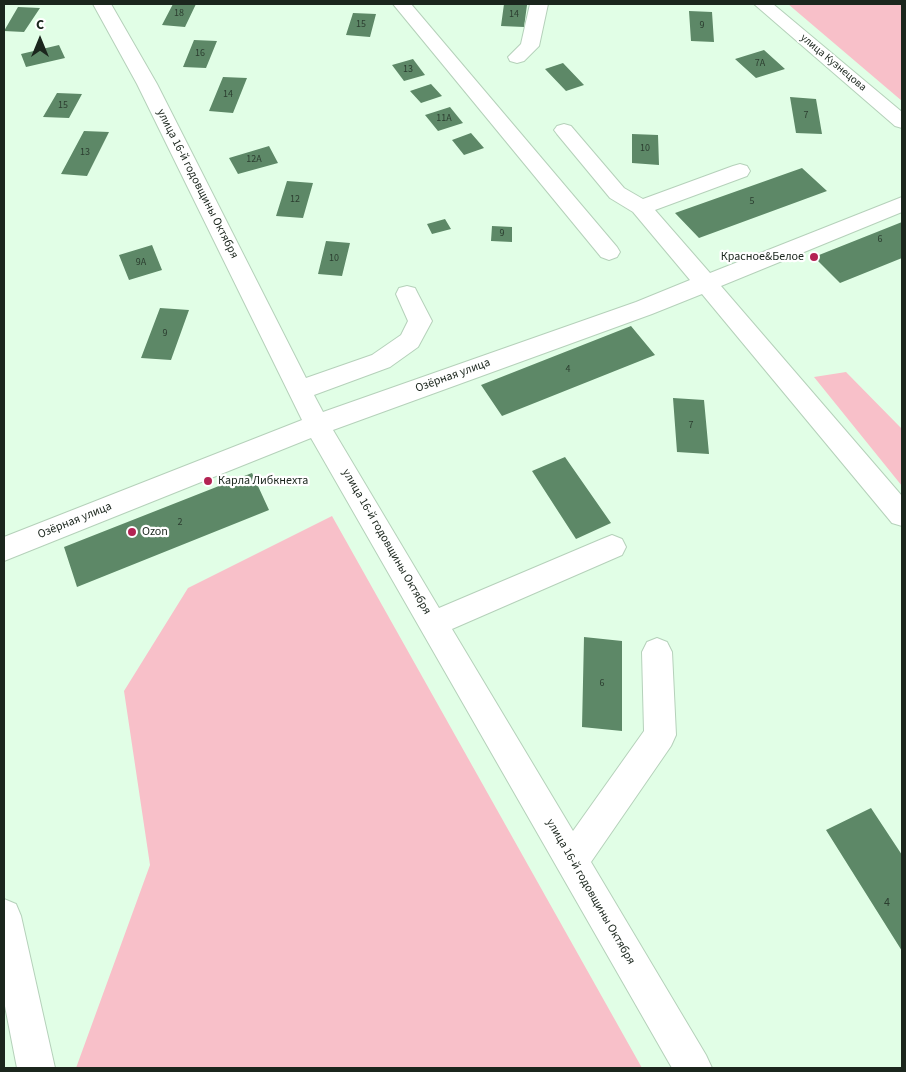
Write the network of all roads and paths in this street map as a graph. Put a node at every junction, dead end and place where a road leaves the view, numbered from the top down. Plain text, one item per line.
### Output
1 (102, 4) edge
2 (402, 4) edge
3 (539, 4) edge
4 (763, 4) edge
5 (517, 57) dead end
6 (902, 122) edge
7 (564, 130) dead end
8 (740, 171) dead end
9 (902, 204) edge
10 (641, 207) junction
11 (609, 252) dead end
12 (706, 283) junction
13 (407, 294) dead end
14 (300, 390) junction
15 (317, 425) junction
16 (902, 515) edge
17 (612, 546) dead end
18 (4, 549) edge
19 (433, 624) junction
20 (657, 652) dead end
21 (572, 861) junction
22 (4, 916) edge
23 (36, 1068) edge
24 (693, 1068) edge

1 - 14 street, улица 16-й годовщины Октября
2 - 11 street
3 - 5 street
4 - 6 street, улица Кузнецова
7 - 10 street
8 - 10 street
9 - 12 street, Озёрная улица
10 - 12 street
12 - 15 street, Озёрная улица
12 - 16 street
13 - 14 street
14 - 15 street, улица 16-й годовщины Октября
15 - 18 street, Озёрная улица
15 - 19 street, улица 16-й годовщины Октября
17 - 19 street
19 - 21 street, улица 16-й годовщины Октября
20 - 21 street
21 - 24 street, улица 16-й годовщины Октября
22 - 23 street

